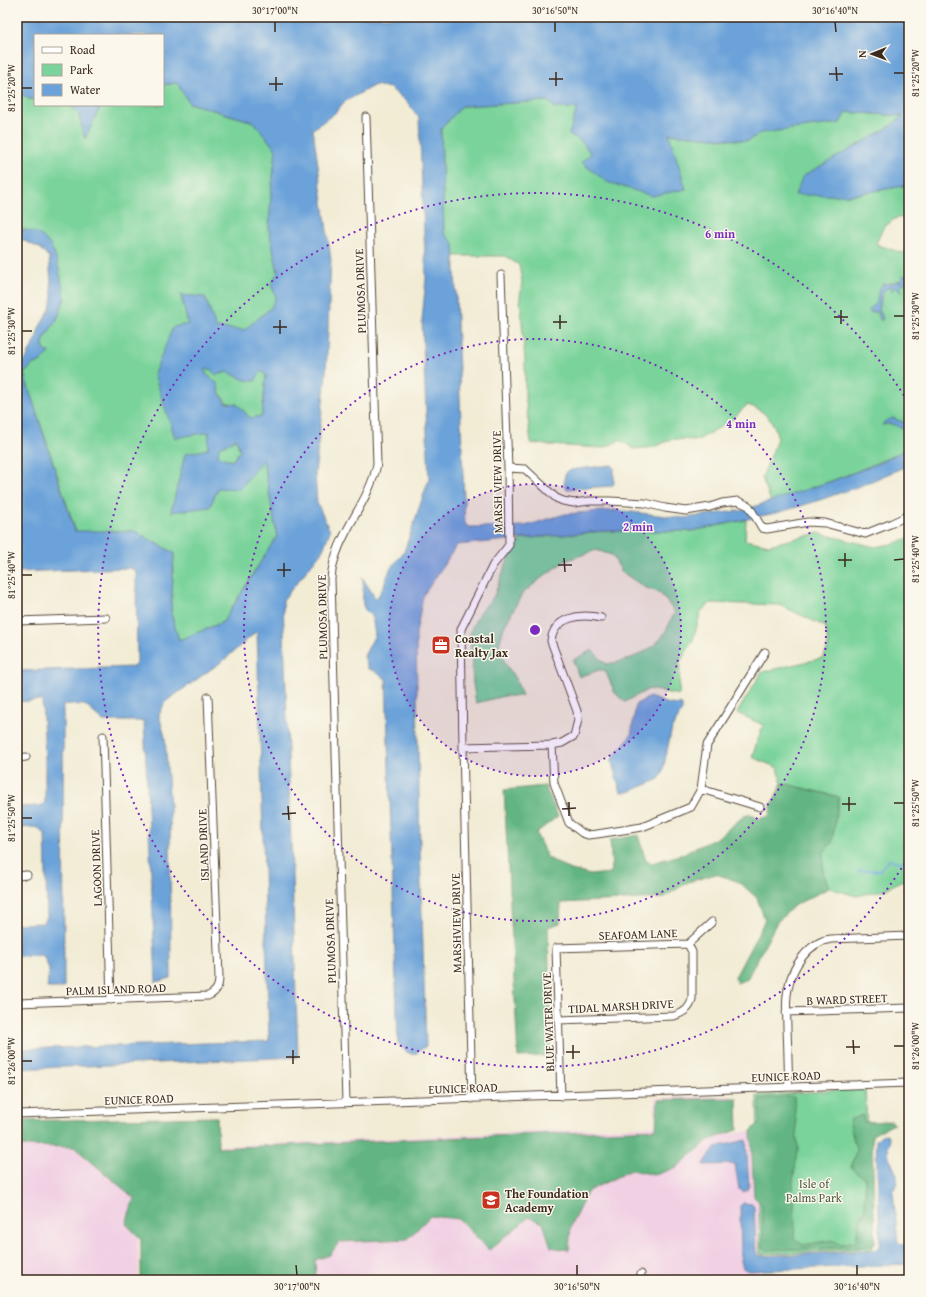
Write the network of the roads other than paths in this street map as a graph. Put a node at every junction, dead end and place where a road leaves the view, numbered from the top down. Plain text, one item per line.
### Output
1 (366, 117) dead end
2 (501, 275) dead end
3 (508, 468) junction
4 (909, 515) edge
5 (106, 618) dead end
6 (601, 618) dead end
7 (17, 621) edge
8 (764, 652) dead end
9 (208, 697) dead end
10 (103, 736) dead end
11 (552, 745) junction
12 (463, 747) junction
13 (26, 757) dead end
14 (17, 758) edge
15 (701, 789) junction
16 (760, 806) dead end
17 (27, 875) dead end
18 (17, 876) edge
19 (712, 922) dead end
20 (909, 936) edge
21 (688, 944) junction
22 (556, 948) joint
23 (215, 992) joint
24 (111, 1000) junction
25 (17, 1003) edge
26 (909, 1008) edge
27 (786, 1012) junction
28 (558, 1020) junction
29 (909, 1083) edge
30 (789, 1087) junction
31 (561, 1096) junction
32 (472, 1099) junction
33 (346, 1103) junction
34 (17, 1114) edge

1 - 33 street, PLUMOSA DRIVE
2 - 3 street, MARSH VIEW DRIVE
3 - 4 street
3 - 12 street, MARSH VIEW DRIVE
5 - 7 street
6 - 11 street
8 - 15 street
9 - 23 street, ISLAND DRIVE
10 - 24 street, LAGOON DRIVE
11 - 12 street
11 - 15 street
12 - 32 street, MARSHVIEW DRIVE
13 - 14 street
15 - 16 street
17 - 18 street
19 - 21 street, SEAFOAM LANE
20 - 27 street
21 - 22 street, SEAFOAM LANE
21 - 28 street, TIDAL MARSH DRIVE
22 - 28 street, BLUE WATER DRIVE
23 - 24 street, PALM ISLAND ROAD
24 - 25 street, PALM ISLAND ROAD
26 - 27 street, B WARD STREET
27 - 30 street
28 - 31 street, BLUE WATER DRIVE
29 - 30 street, EUNICE ROAD
30 - 31 street, EUNICE ROAD
31 - 32 street, EUNICE ROAD
32 - 33 street, EUNICE ROAD
33 - 34 street, EUNICE ROAD

